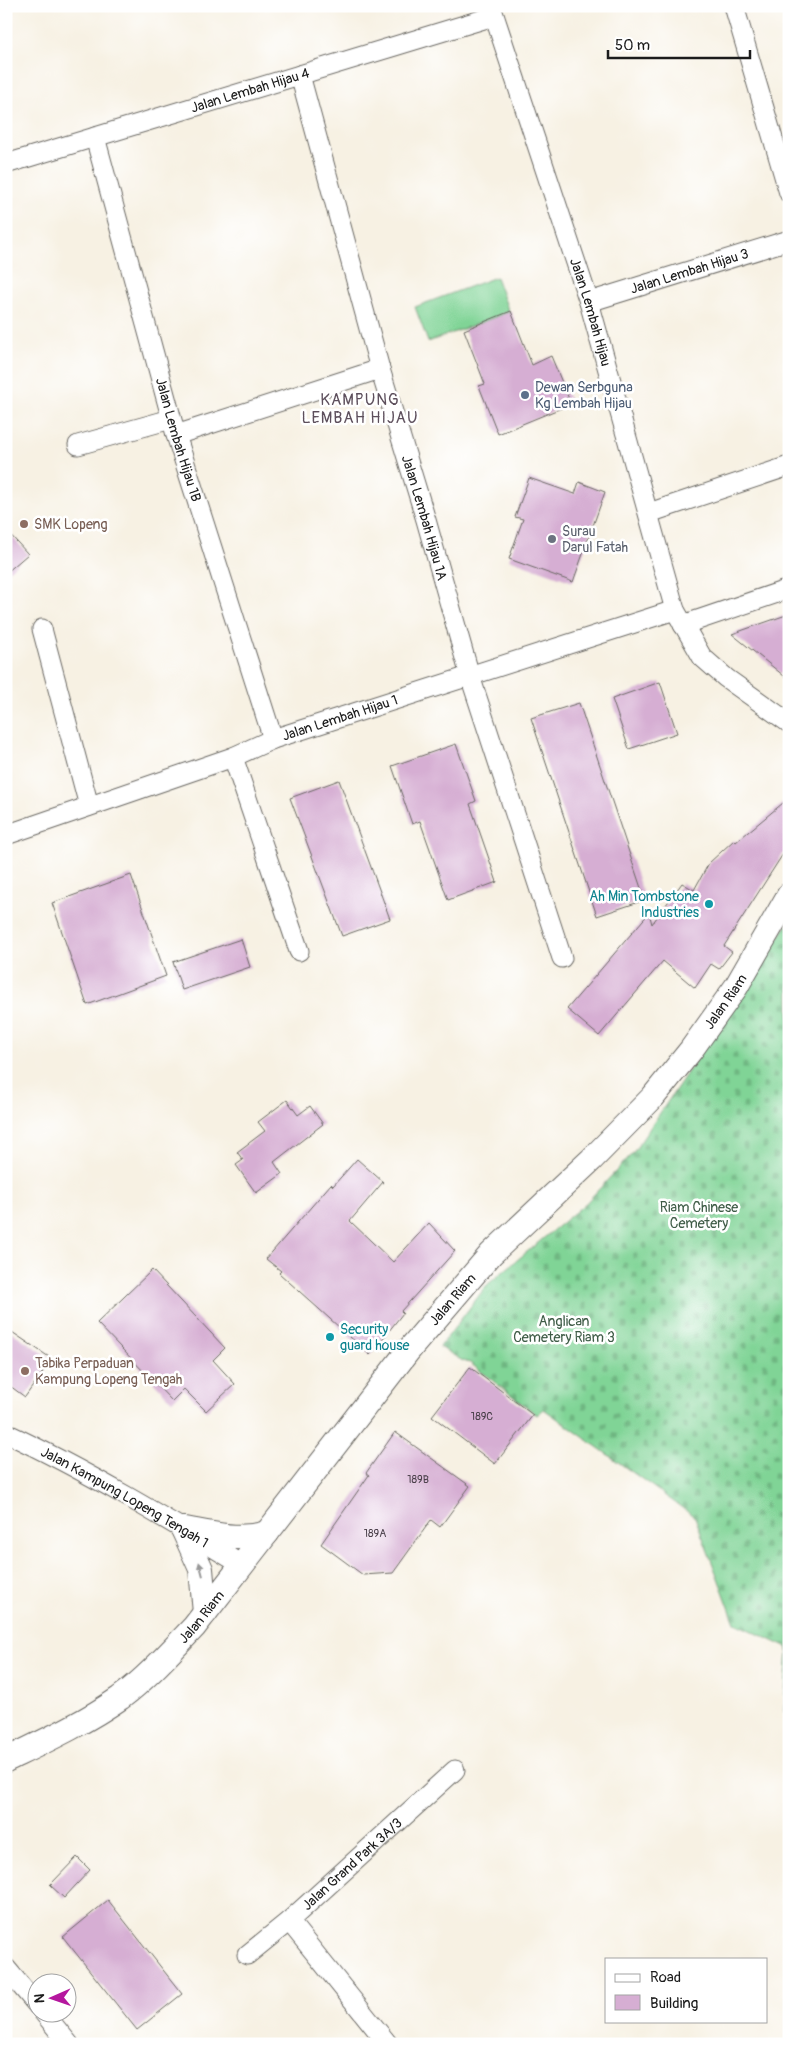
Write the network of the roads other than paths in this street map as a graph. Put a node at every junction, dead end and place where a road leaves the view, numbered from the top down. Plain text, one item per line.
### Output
1 (734, 6) edge
2 (493, 11) edge
3 (300, 75) junction
4 (95, 137) junction
5 (6, 164) edge
6 (789, 193) edge
7 (789, 240) edge
8 (589, 302) junction
9 (380, 369) junction
10 (174, 427) junction
11 (78, 445) dead end
12 (789, 466) edge
13 (649, 513) junction
14 (789, 589) edge
15 (679, 618) junction
16 (42, 629) dead end
17 (470, 676) junction
18 (789, 723) edge
19 (274, 738) junction
20 (233, 757) junction
21 (89, 806) junction
22 (6, 835) edge
23 (789, 894) edge
24 (299, 951) dead end
25 (562, 958) dead end
26 (6, 1433) edge
27 (183, 1529) junction
28 (267, 1533) junction
29 (242, 1565) junction
30 (205, 1613) junction
31 (6, 1760) edge
32 (455, 1770) dead end
33 (289, 1921) junction
34 (247, 1955) dead end
35 (6, 1968) edge
36 (28, 1994) edge
37 (51, 2022) edge
38 (69, 2044) edge
39 (388, 2044) edge

1 - 6 street
2 - 3 street, Jalan Lembah Hijau 4
2 - 8 street, Jalan Lembah Hijau
3 - 4 street, Jalan Lembah Hijau 4
3 - 9 street, Jalan Lembah Hijau 1A
4 - 5 street, Jalan Lembah Hijau 4
4 - 10 street, Jalan Lembah Hijau 1B
7 - 8 street, Jalan Lembah Hijau 3
8 - 13 street, Jalan Lembah Hijau
9 - 10 street
9 - 17 street, Jalan Lembah Hijau 1A
10 - 11 street
10 - 19 street, Jalan Lembah Hijau 1B
12 - 13 street
13 - 15 street, Jalan Lembah Hijau
14 - 15 street, Jalan Lembah Hijau 1
15 - 17 street, Jalan Lembah Hijau 1
15 - 18 street, Jalan Lembah Hijau
16 - 21 street
17 - 19 street, Jalan Lembah Hijau 1
17 - 25 street, Jalan Lembah Hijau 1A
19 - 20 street, Jalan Lembah Hijau 1
20 - 21 street, Jalan Lembah Hijau 1
20 - 24 street
21 - 22 street, Jalan Lembah Hijau 1
23 - 28 main road, Jalan Riam
26 - 27 street, Jalan Kampung Lopeng Tengah 1
27 - 28 main road
27 - 29 street, Jalan Kampung Lopeng Tengah 1
30 -> 27 main road
28 - 29 main road, Jalan Riam
29 - 30 main road, Jalan Riam
30 - 31 main road, Jalan Riam
32 - 33 street, Jalan Grand Park 3A/3
33 - 34 street, Jalan Grand Park 3A/3
33 - 39 street
35 - 36 street
37 - 38 street

